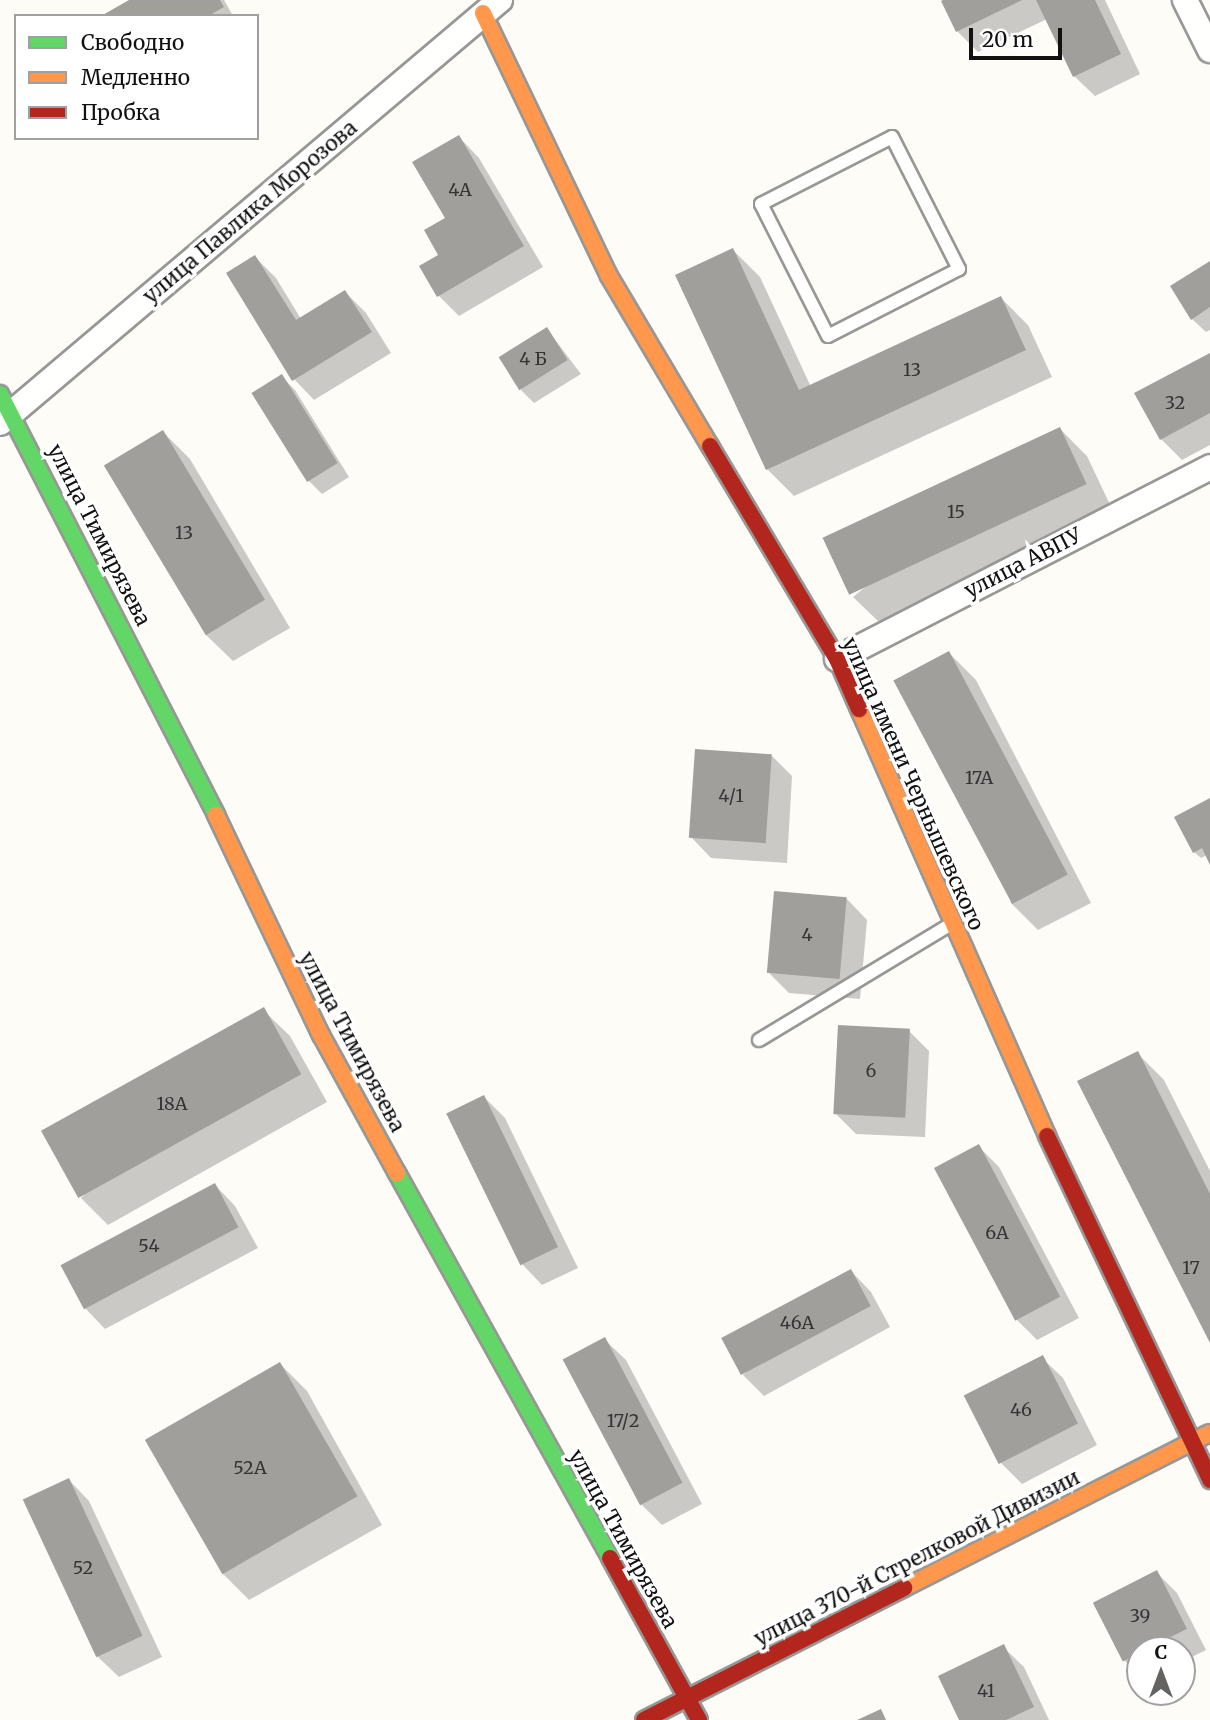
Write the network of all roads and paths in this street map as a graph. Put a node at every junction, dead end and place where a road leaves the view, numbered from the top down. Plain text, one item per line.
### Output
1 (1185, 0) edge
2 (491, 7) edge
3 (1210, 50) edge
4 (761, 204) joint
5 (4, 410) edge
6 (1210, 467) edge
7 (836, 659) junction
8 (953, 923) junction
9 (759, 1040) dead end
10 (1210, 1433) edge
11 (1189, 1443) junction
12 (1210, 1480) edge
13 (687, 1698) junction
14 (644, 1720) edge
15 (699, 1720) edge

1 - 3 street
2 - 5 street, улица Павлика Морозова
2 - 7 street, улица имени Чернышевского
4 - 4 lane
5 - 13 street, улица Тимирязева
6 - 7 street, улица АВПУ
7 - 8 street, улица имени Чернышевского
8 - 9 lane
8 - 11 street, улица имени Чернышевского
10 - 11 street, улица 370-й Стрелковой Дивизии
11 - 12 street, улица имени Чернышевского
11 - 13 street, улица 370-й Стрелковой Дивизии
13 - 14 street, улица 370-й Стрелковой Дивизии
13 - 15 street, улица Тимирязева

